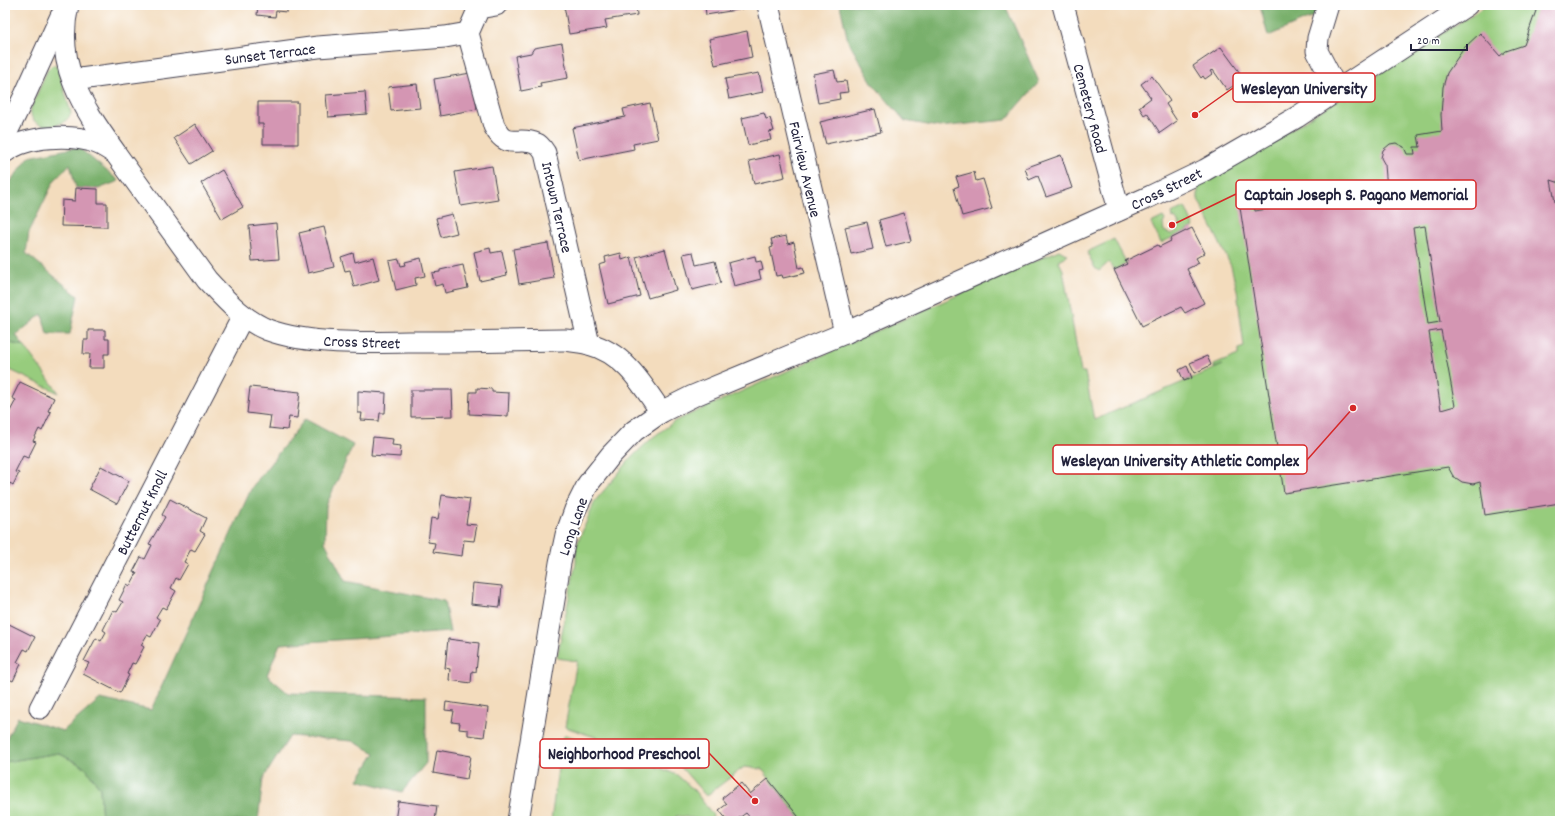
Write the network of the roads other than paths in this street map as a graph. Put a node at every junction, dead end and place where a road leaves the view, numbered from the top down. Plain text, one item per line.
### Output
1 (67, 5) edge
2 (496, 5) edge
3 (768, 5) edge
4 (1063, 5) edge
5 (1328, 5) edge
6 (1467, 5) edge
7 (468, 33) junction
8 (73, 80) junction
9 (1338, 91) junction
10 (5, 136) edge
11 (5, 152) edge
12 (116, 154) junction
13 (1120, 210) junction
14 (242, 316) junction
15 (845, 333) junction
16 (589, 344) junction
17 (661, 412) junction
18 (40, 708) dead end
19 (518, 821) edge

1 - 8 street, Cross Street
1 - 10 street
2 - 7 street
3 - 15 street, Fairview Avenue
4 - 13 street, Cemetery Road
5 - 9 street
6 - 9 street, Cross Street
7 - 8 street, Sunset Terrace
7 - 16 street, Intown Terrace
8 - 12 street, Cross Street
9 - 13 street, Cross Street
11 - 12 street, Cross Street
12 - 14 street, Cross Street
13 - 15 street, Cross Street
14 - 16 street, Cross Street
14 - 18 street, Butternut Knoll
15 - 17 street, Long Lane
16 - 17 street, Cross Street
17 - 19 street, Long Lane

